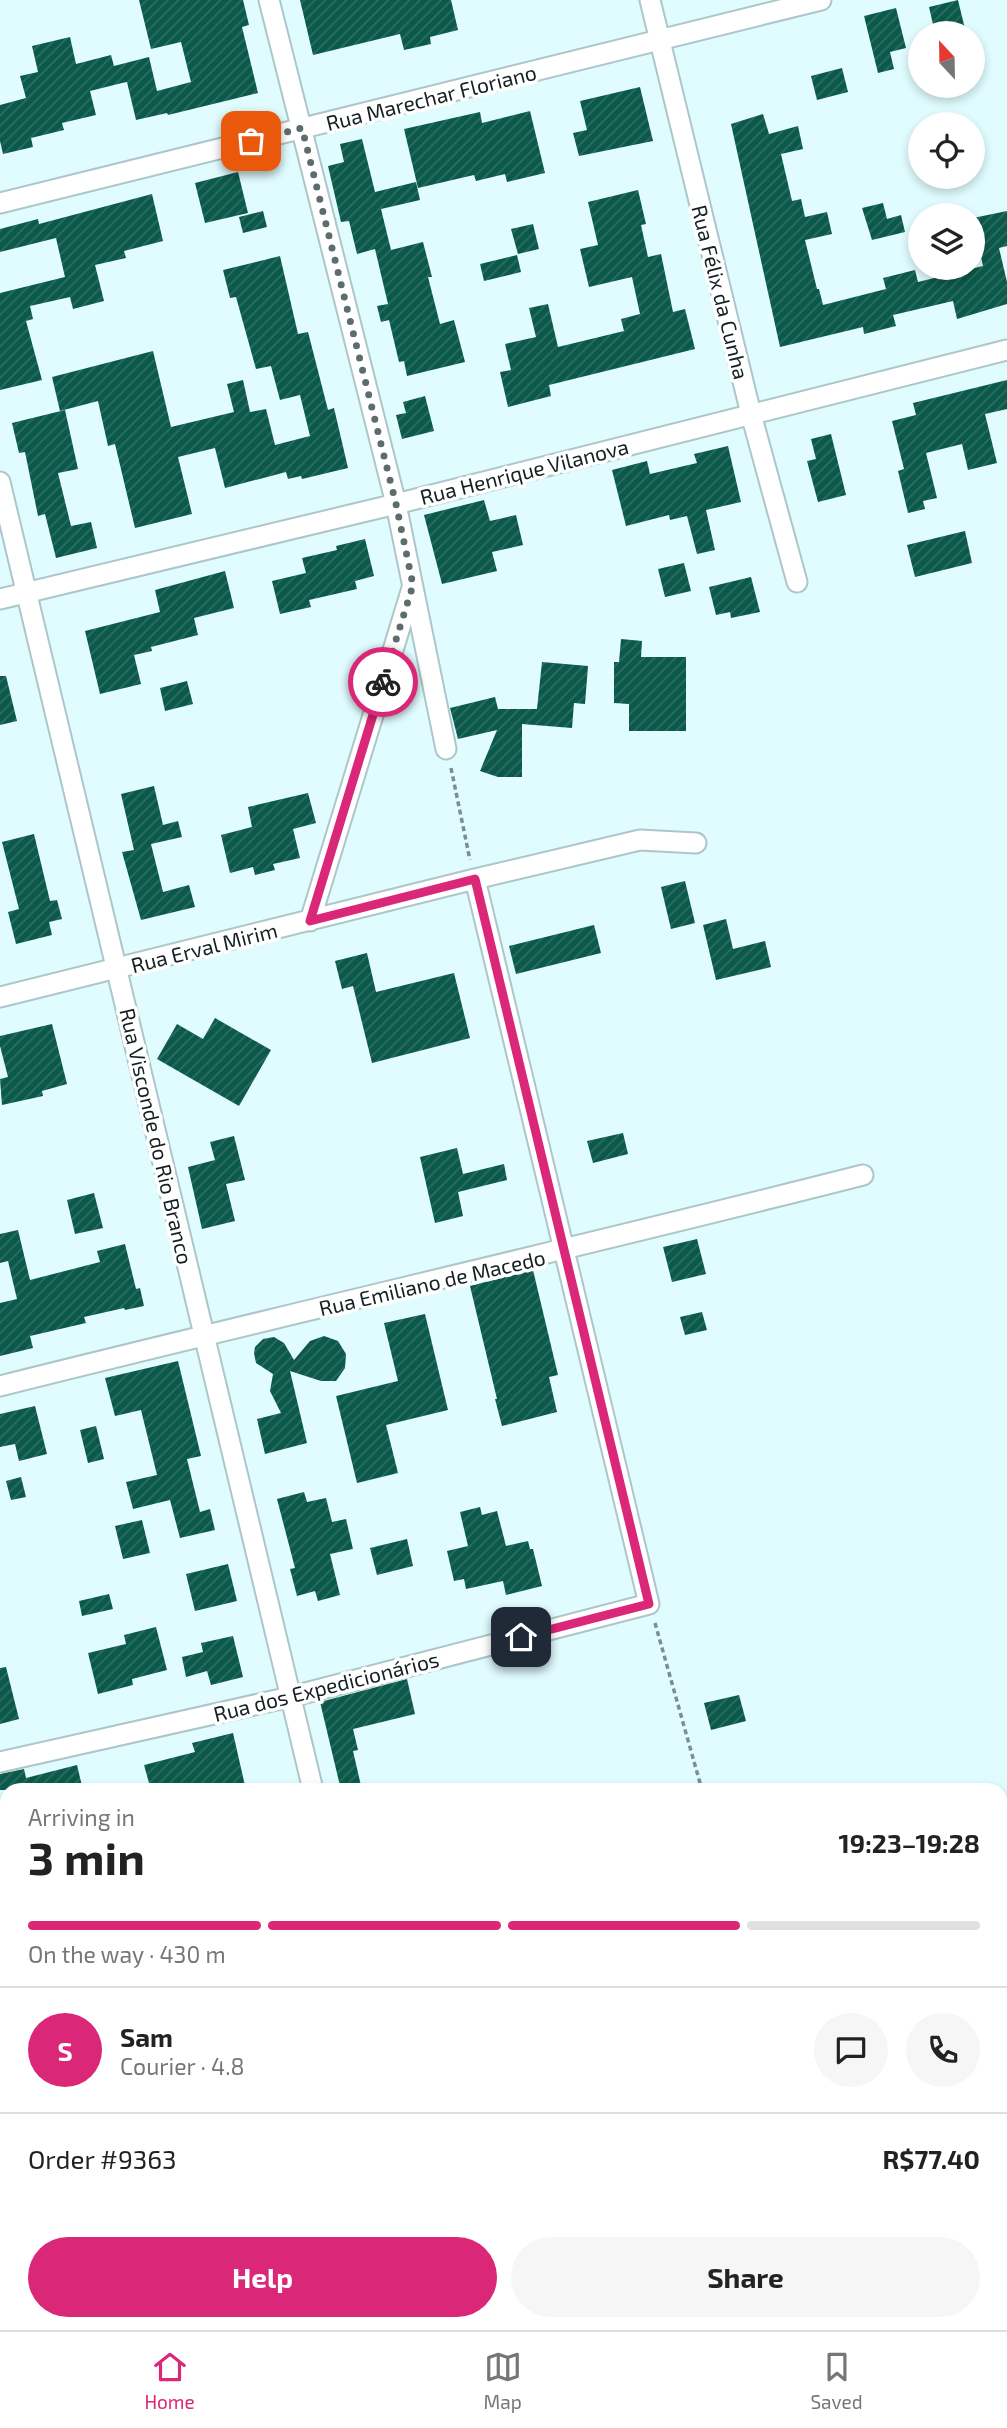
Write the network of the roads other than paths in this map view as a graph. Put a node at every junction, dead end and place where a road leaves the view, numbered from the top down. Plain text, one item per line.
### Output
1 (270, 0) edge
2 (650, 0) edge
3 (821, 0) edge
4 (660, 41) junction
5 (302, 128) junction
6 (0, 203) edge
7 (1007, 350) edge
8 (751, 414) junction
9 (0, 482) edge
10 (396, 504) junction
11 (797, 582) dead end
12 (413, 585) junction
13 (27, 592) junction
14 (0, 599) edge
15 (446, 749) road end
16 (696, 843) dead end
17 (475, 879) junction
18 (310, 921) junction
19 (117, 969) junction
20 (0, 996) edge
21 (863, 1175) dead end
22 (564, 1251) junction
23 (204, 1335) junction
24 (0, 1387) edge
25 (290, 1697) junction
26 (0, 1762) edge
27 (311, 1783) edge

1 - 5 street
2 - 4 street, Rua Félix da Cunha
3 - 4 street, Rua Marechar Floriano
4 - 5 street, Rua Marechar Floriano
4 - 8 street, Rua Félix da Cunha
5 - 6 street, Rua Marechar Floriano
5 - 10 street
7 - 8 street, Rua Henrique Vilanova
8 - 10 street, Rua Henrique Vilanova
8 - 11 street, Rua Félix da Cunha
9 - 13 street, Rua Visconde do Rio Branco
10 - 12 street
10 - 13 street, Rua Henrique Vilanova
12 - 15 street
12 - 18 street
13 - 14 street, Rua Henrique Vilanova
13 - 19 street, Rua Visconde do Rio Branco
16 - 17 street, Rua Erval Mirim
17 - 18 street, Rua Erval Mirim
17 - 22 street
18 - 19 street, Rua Erval Mirim
19 - 20 street, Rua Erval Mirim
19 - 23 street, Rua Visconde do Rio Branco
21 - 22 street, Rua Emiliano de Macedo
22 - 23 street, Rua Emiliano de Macedo
22 - 25 street, Rua dos Expedicionários
23 - 24 street, Rua Emiliano de Macedo
23 - 25 street, Rua Visconde do Rio Branco
25 - 26 street, Rua dos Expedicionários
25 - 27 street, Rua Visconde do Rio Branco

